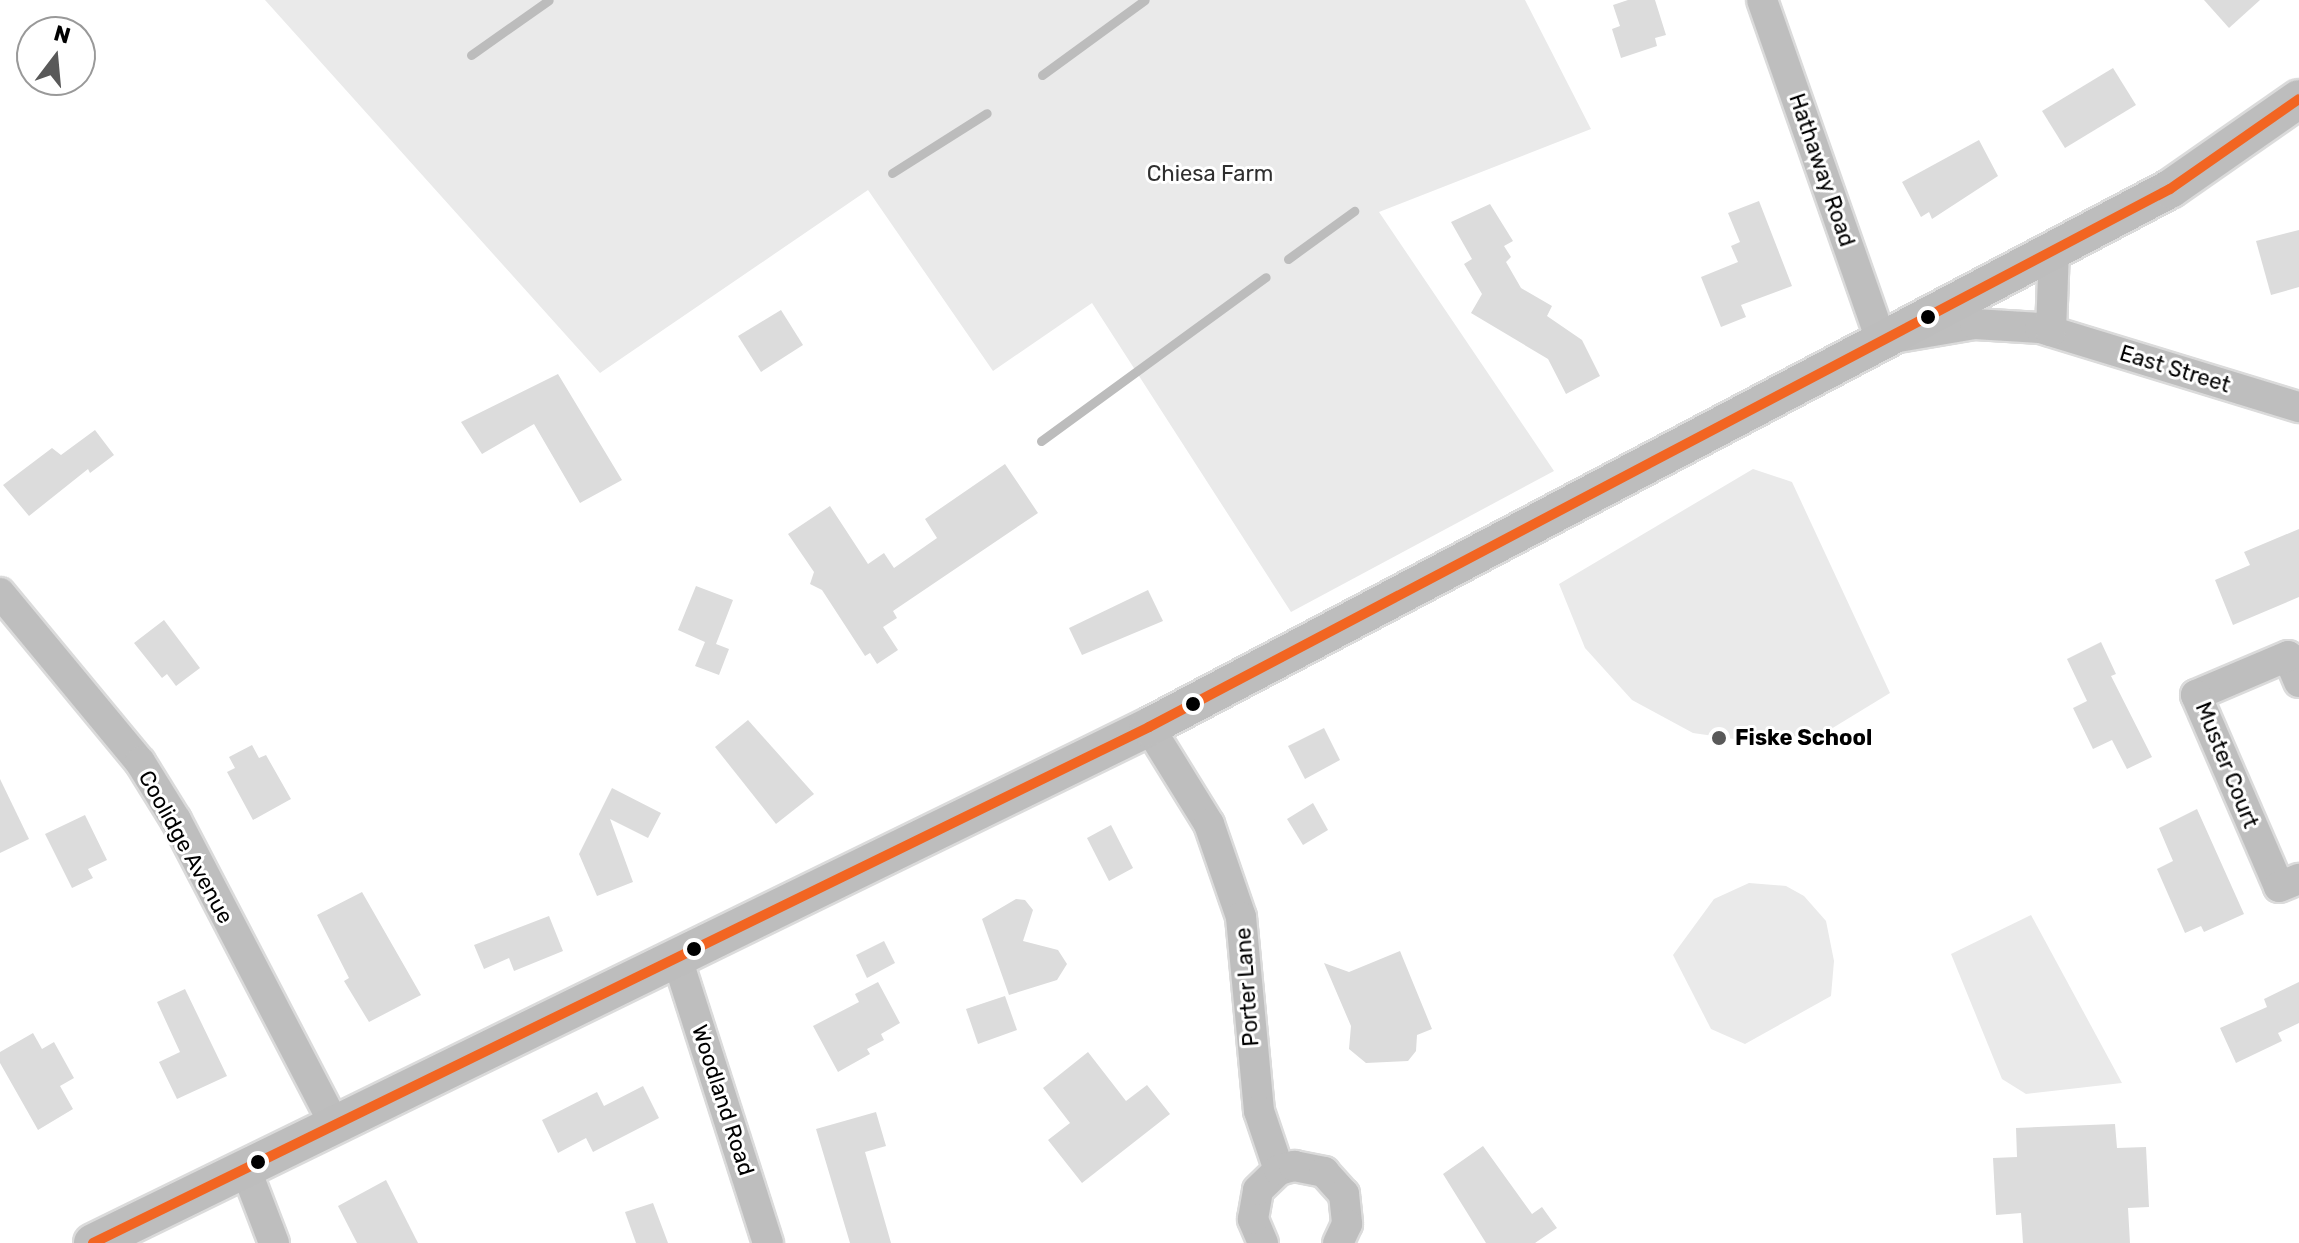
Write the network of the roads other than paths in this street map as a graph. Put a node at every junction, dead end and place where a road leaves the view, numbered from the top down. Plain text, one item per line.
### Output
1 (1762, 0) edge
2 (2299, 99) edge
3 (2054, 249) junction
4 (2051, 331) junction
5 (1881, 340) junction
6 (2299, 407) edge
7 (0, 593) edge
8 (2299, 682) edge
9 (1149, 727) junction
10 (2299, 879) edge
11 (677, 958) junction
12 (335, 1125) junction
13 (246, 1170) junction
14 (1279, 1170) junction
15 (93, 1243) edge
16 (274, 1243) edge
17 (768, 1243) edge
18 (1263, 1243) edge
19 (1338, 1243) edge

1 - 5 street, Hathaway Road
2 - 3 main road
3 - 4 street
3 - 5 main road
4 - 5 street, East Street
4 - 6 street, East Street
5 - 9 main road
7 - 12 street, Coolidge Avenue
8 - 10 street, Muster Court
9 - 11 main road
9 - 14 street, Porter Lane
11 - 12 main road
11 - 17 street, Woodland Road
12 - 13 main road
13 - 15 main road
13 - 16 street
14 - 18 street
14 - 19 street

